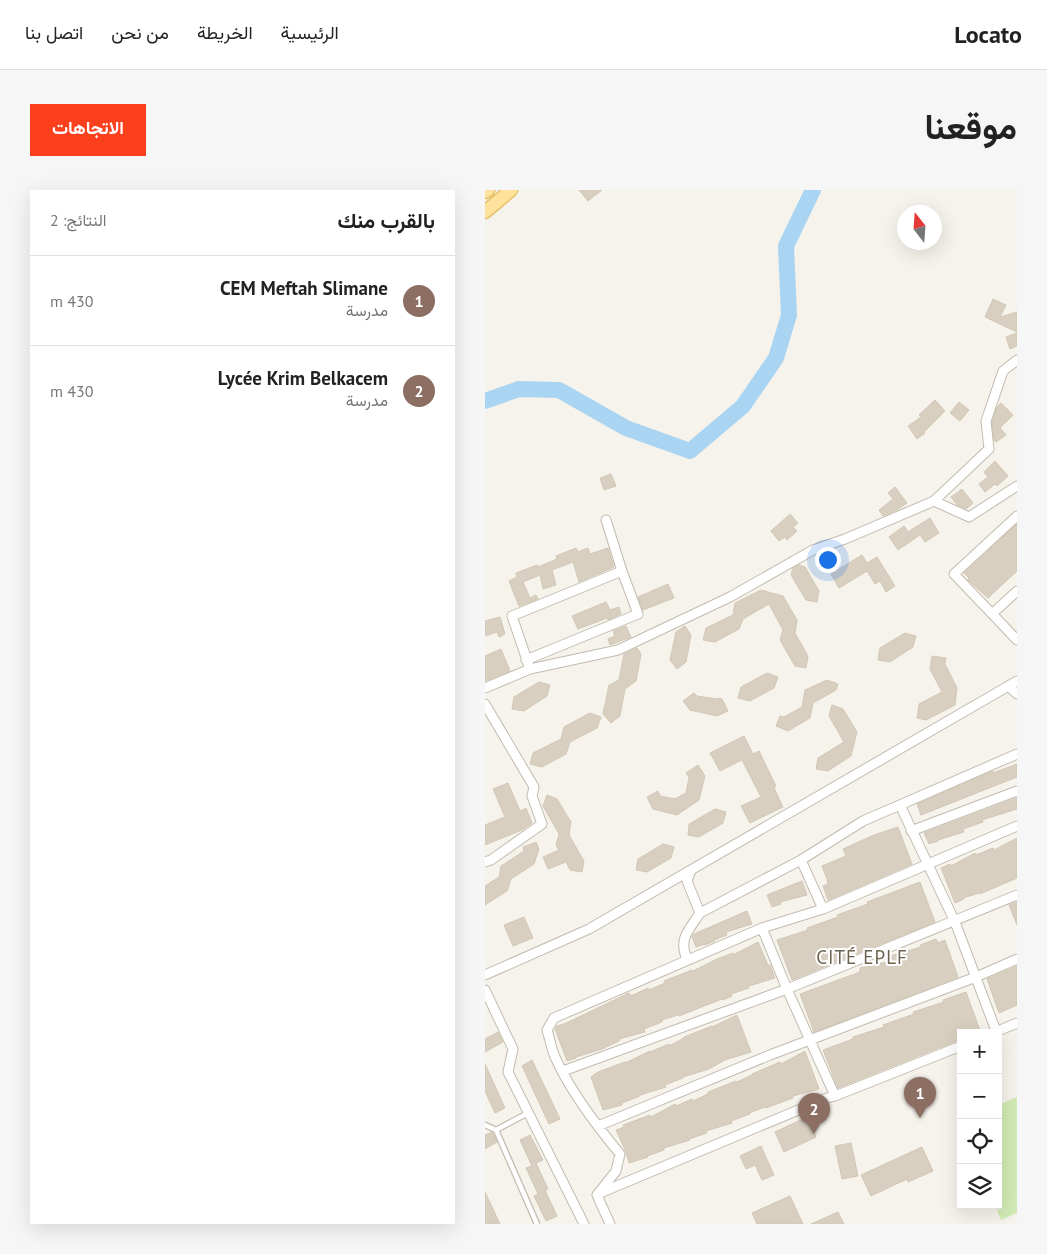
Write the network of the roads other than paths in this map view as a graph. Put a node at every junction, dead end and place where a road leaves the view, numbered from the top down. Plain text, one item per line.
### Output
1 (511, 190) edge
2 (485, 212) edge
3 (1017, 360) edge
4 (1017, 486) edge
5 (934, 501) junction
6 (1017, 516) edge
7 (606, 520) dead end
8 (623, 571) junction
9 (1017, 591) edge
10 (992, 614) junction
11 (1017, 640) edge
12 (526, 660) junction
13 (530, 669) junction
14 (1017, 681) edge
15 (1008, 686) junction
16 (485, 688) edge
17 (1017, 694) edge
18 (485, 704) edge
19 (1017, 754) edge
20 (1017, 791) edge
21 (900, 805) junction
22 (1017, 826) edge
23 (911, 832) junction
24 (801, 860) junction
25 (487, 862) edge
26 (927, 865) junction
27 (691, 870) junction
28 (1017, 895) edge
29 (823, 910) junction
30 (699, 913) junction
31 (955, 922) junction
32 (762, 928) junction
33 (687, 959) junction
34 (1017, 959) edge
35 (486, 972) edge
36 (976, 977) junction
37 (485, 990) edge
38 (787, 990) junction
39 (1017, 1023) edge
40 (993, 1029) edge
41 (1002, 1029) edge
42 (810, 1040) junction
43 (957, 1048) edge
44 (563, 1072) junction
45 (835, 1096) junction
46 (529, 1113) junction
47 (485, 1125) edge
48 (598, 1126) junction
49 (496, 1130) junction
50 (597, 1194) junction
51 (581, 1223) edge
52 (537, 1224) edge
53 (610, 1224) edge

1 - 2 main road
3 - 5 street
4 - 5 street
5 - 13 street
6 - 10 street
7 - 8 street
8 - 12 street
8 - 12 street
9 - 10 street
10 - 11 street
12 - 13 street
13 - 16 street
14 - 15 street
15 - 17 street
15 - 27 street
18 - 25 street
19 - 21 street
20 - 23 street
21 - 23 street
21 - 24 street
22 - 26 street
23 - 26 street
24 - 29 street
24 - 30 street
26 - 29 street
26 - 31 street
27 - 30 street
27 - 35 street
28 - 31 street
29 - 32 street
30 - 33 street
31 - 36 street
31 - 38 street
32 - 33 street
32 - 38 street
33 - 44 street
34 - 36 street
36 - 40 street
36 - 42 street
37 - 46 street
38 - 42 street
38 - 44 street
39 - 41 street
42 - 45 street
42 - 48 street
43 - 45 street
44 - 48 street
45 - 50 street
46 - 49 lane
46 - 51 street
47 - 49 lane
48 - 50 street
49 - 52 lane
50 - 53 street

